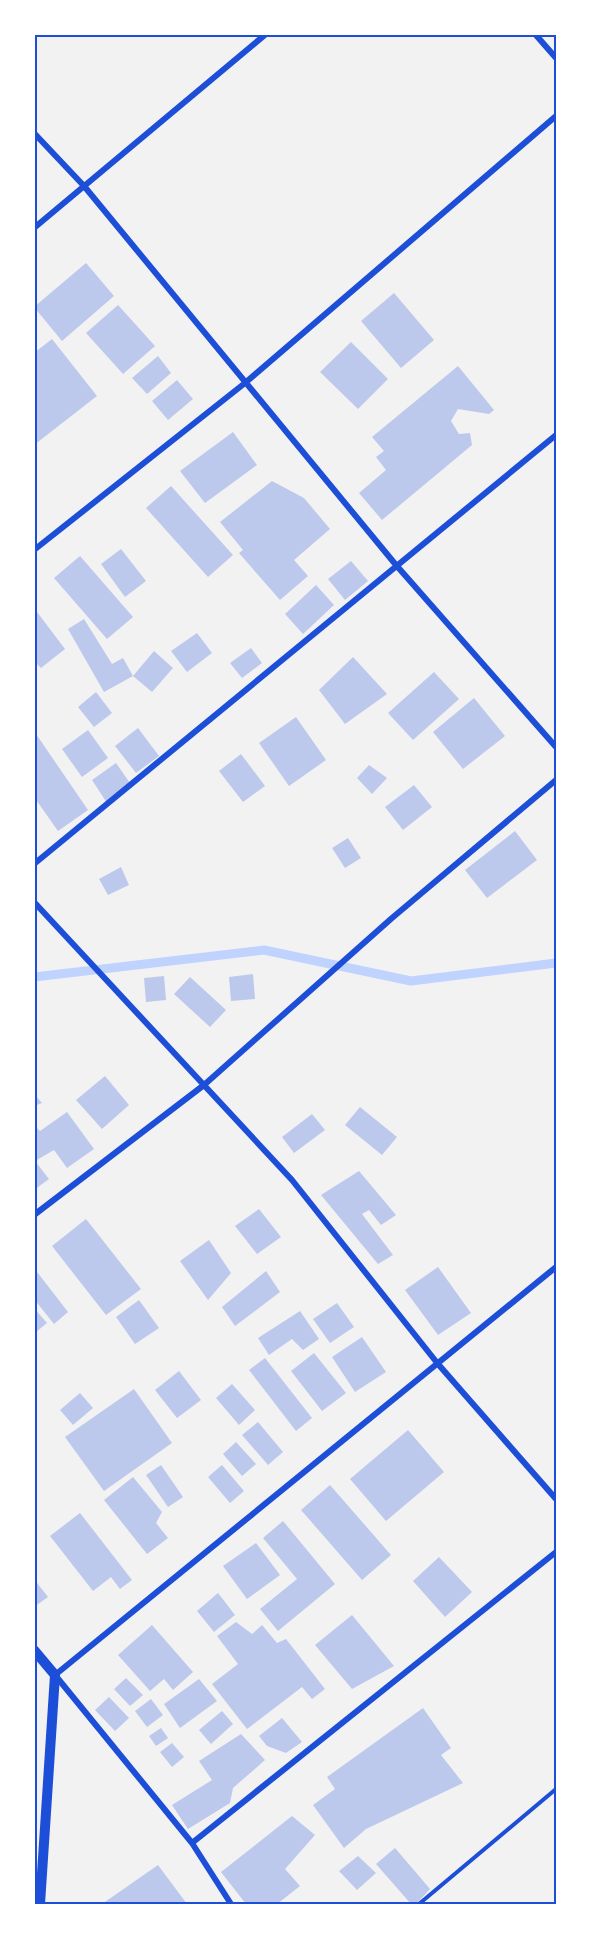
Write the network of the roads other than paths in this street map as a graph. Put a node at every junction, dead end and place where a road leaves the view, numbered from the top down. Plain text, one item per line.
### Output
1 (266, 34) edge
2 (535, 34) edge
3 (556, 58) edge
4 (556, 116) edge
5 (34, 133) edge
6 (84, 186) junction
7 (34, 228) edge
8 (245, 383) junction
9 (556, 435) edge
10 (34, 550) edge
11 (396, 565) junction
12 (556, 747) edge
13 (556, 780) edge
14 (34, 864) edge
15 (34, 902) edge
16 (204, 1085) junction
17 (34, 1215) edge
18 (556, 1267) edge
19 (438, 1364) junction
20 (556, 1499) edge
21 (556, 1552) edge
22 (34, 1650) edge
23 (55, 1675) junction
24 (192, 1843) junction
25 (40, 1905) edge
26 (231, 1905) edge

1 - 6 street
2 - 3 street
4 - 8 street
5 - 6 street
6 - 7 street
6 - 8 street
8 - 10 street
8 - 11 street
9 - 11 street
11 - 12 street
11 - 14 street
13 - 16 street
15 - 16 street
16 - 17 street
16 - 19 street
18 - 19 street
19 - 20 street
19 - 23 street
21 - 24 street
22 - 23 street
23 - 24 street
23 - 25 street
24 - 26 street

